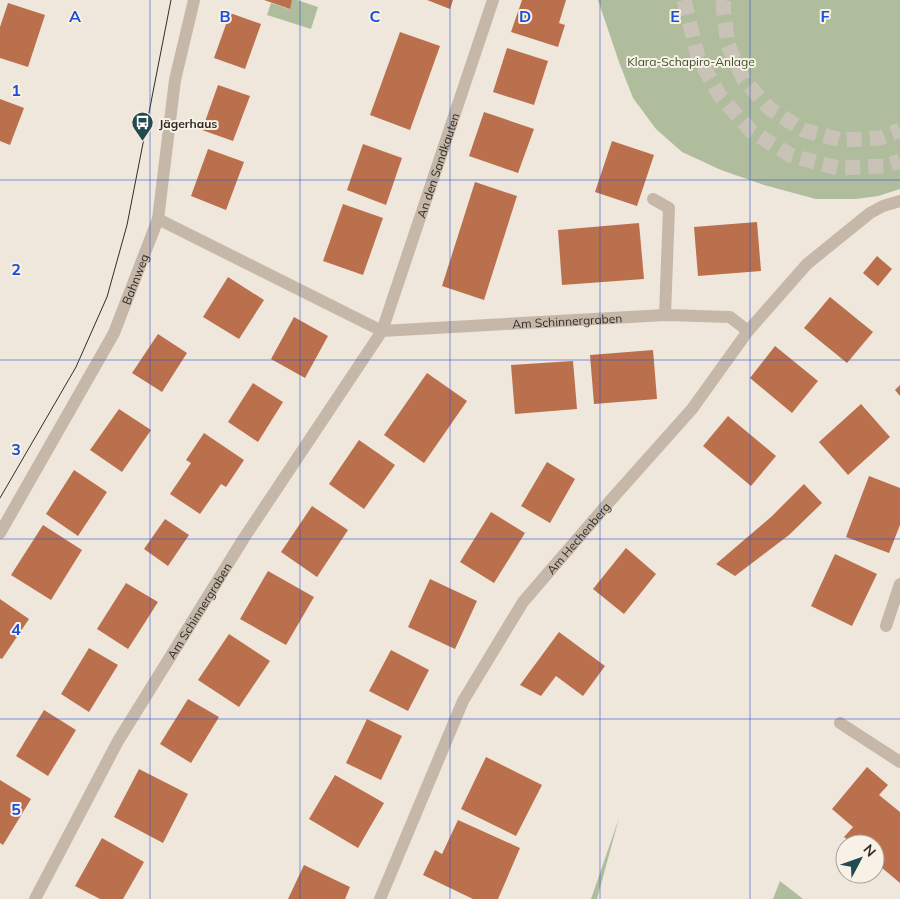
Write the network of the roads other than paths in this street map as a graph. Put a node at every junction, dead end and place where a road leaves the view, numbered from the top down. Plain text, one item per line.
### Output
1 (194, 0) edge
2 (493, 0) edge
3 (653, 199) dead end
4 (900, 201) edge
5 (158, 219) junction
6 (665, 315) junction
7 (382, 331) junction
8 (748, 331) junction
9 (0, 533) edge
10 (899, 593) edge
11 (886, 626) dead end
12 (840, 723) dead end
13 (900, 762) edge
14 (35, 899) edge
15 (380, 899) edge

1 - 5 street, Bahnweg
2 - 7 street, An den Sandkauten
3 - 6 street
4 - 8 street, Am Hechenberg
5 - 7 street, Am Schinnergraben
5 - 9 street, Bahnweg
6 - 7 street, Am Schinnergraben
6 - 8 street, Am Schinnergraben
7 - 14 street, Am Schinnergraben
8 - 15 street, Am Hechenberg
10 - 11 street
12 - 13 street

